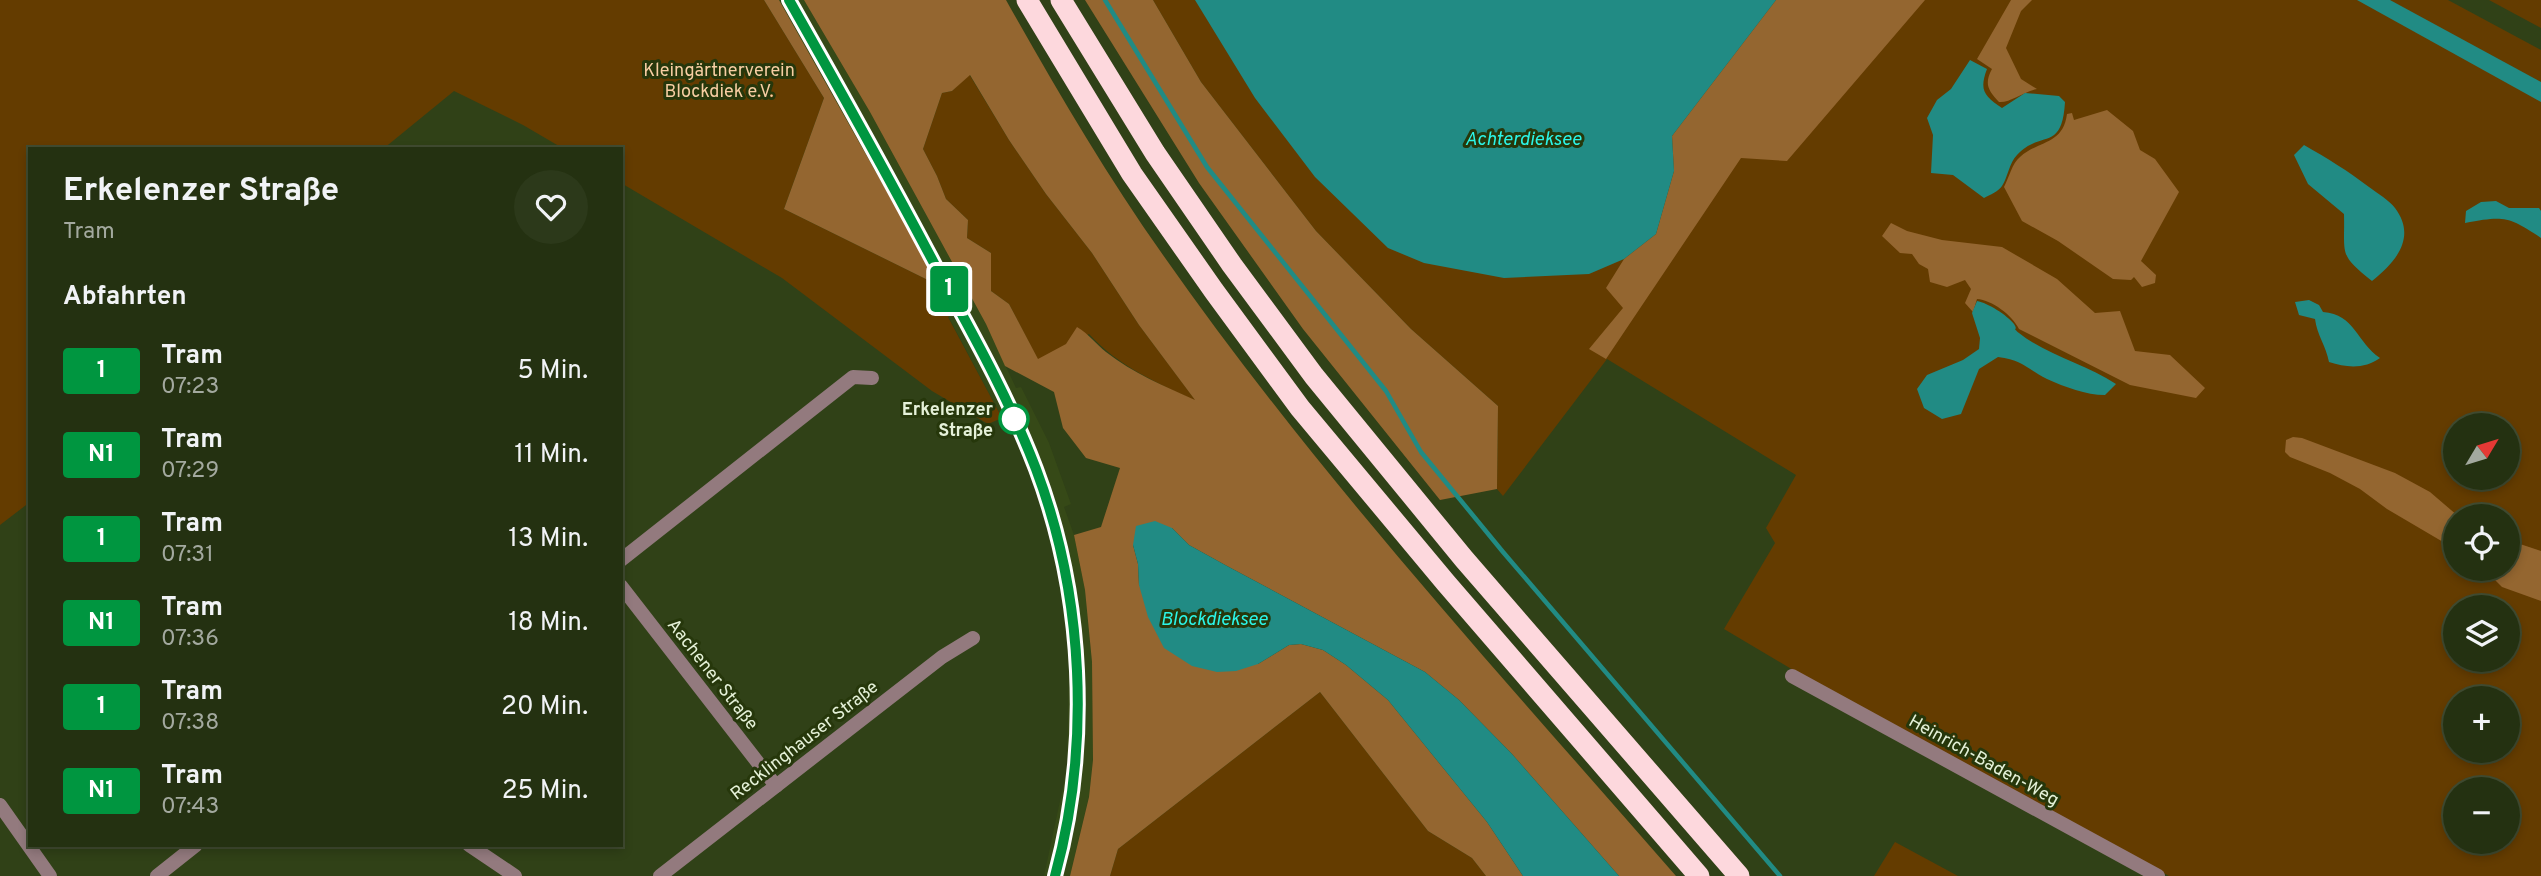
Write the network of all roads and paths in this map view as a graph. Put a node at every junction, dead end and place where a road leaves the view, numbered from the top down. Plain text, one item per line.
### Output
1 (1027, 0) edge
2 (1061, 0) edge
3 (872, 378) dead end
4 (623, 558) edge
5 (623, 589) edge
6 (973, 638) dead end
7 (1792, 676) dead end
8 (776, 786) junction
9 (0, 805) edge
10 (28, 845) edge
11 (30, 847) edge
12 (193, 847) edge
13 (472, 847) edge
14 (50, 876) edge
15 (157, 876) edge
16 (515, 876) edge
17 (660, 876) edge
18 (1699, 876) edge
19 (1739, 876) edge
20 (2158, 876) edge

1 - 18 highway
2 - 19 highway
3 - 4 street
5 - 8 street, Aachener Straße
6 - 8 street, Recklinghauser Straße
7 - 20 street, Heinrich-Baden-Weg
8 - 17 street, Recklinghauser Straße
9 - 10 street
11 - 14 street
12 - 15 street
13 - 16 street

